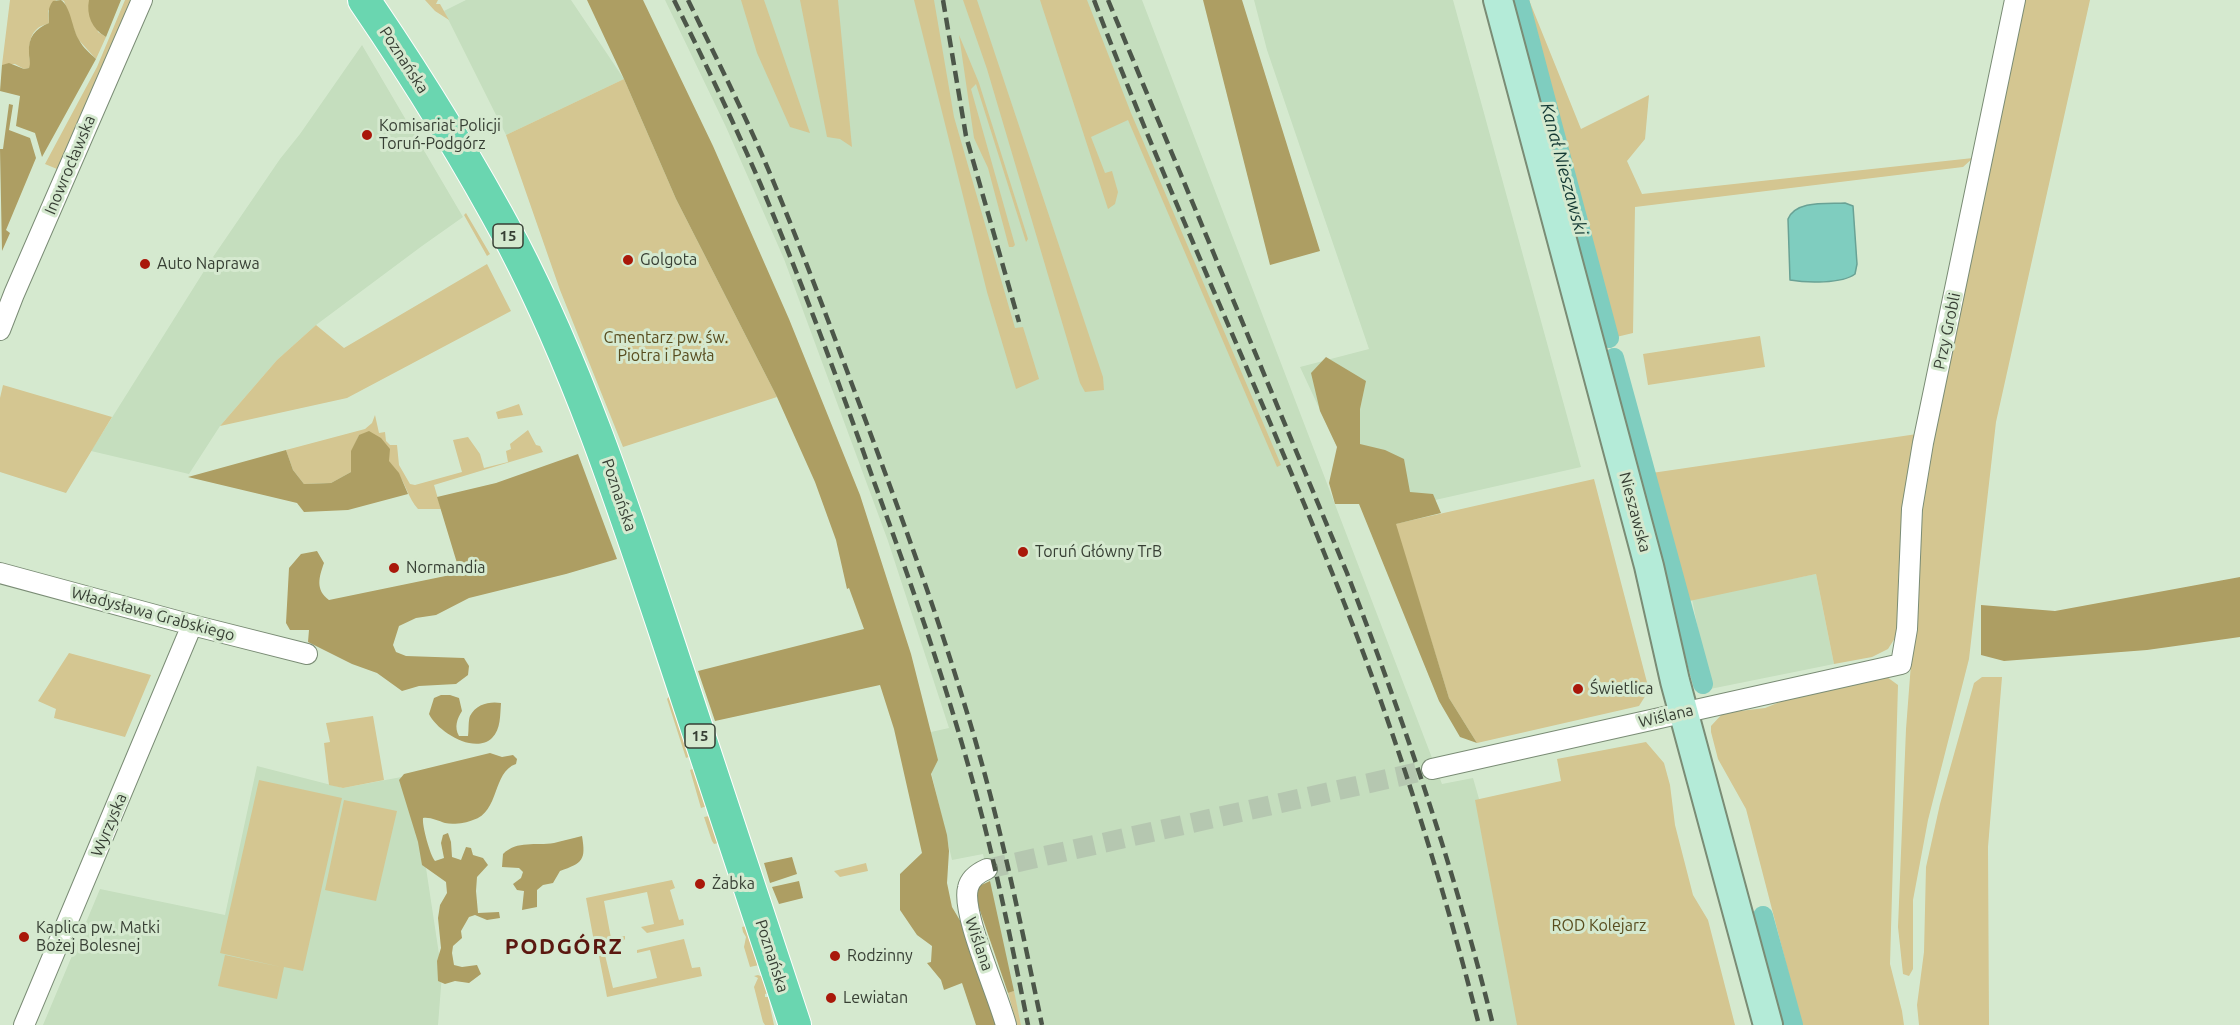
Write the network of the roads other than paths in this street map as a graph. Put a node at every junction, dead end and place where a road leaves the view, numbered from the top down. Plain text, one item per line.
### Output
1 (142, 0) edge
2 (364, 0) edge
3 (1498, 0) edge
4 (2015, 0) edge
5 (0, 330) edge
6 (0, 573) edge
7 (192, 625) junction
8 (307, 654) dead end
9 (1901, 664) joint
10 (1684, 712) junction
11 (1432, 770) tunnel mouth
12 (987, 869) tunnel mouth
13 (24, 1025) edge
14 (795, 1025) edge
15 (1006, 1025) edge
16 (1768, 1025) edge

1 - 5 street, Inowrocławska
2 - 14 main road, Poznańska / 15
3 - 10 main road, Nieszawska
4 - 9 street, Przy Grobli
6 - 7 street, Władysława Grabskiego
7 - 8 street, Władysława Grabskiego
7 - 13 street, Wyrzyska
9 - 10 street, Wiślana
10 - 11 street, Wiślana
10 - 16 main road, Nieszawska
12 - 15 street, Wiślana

